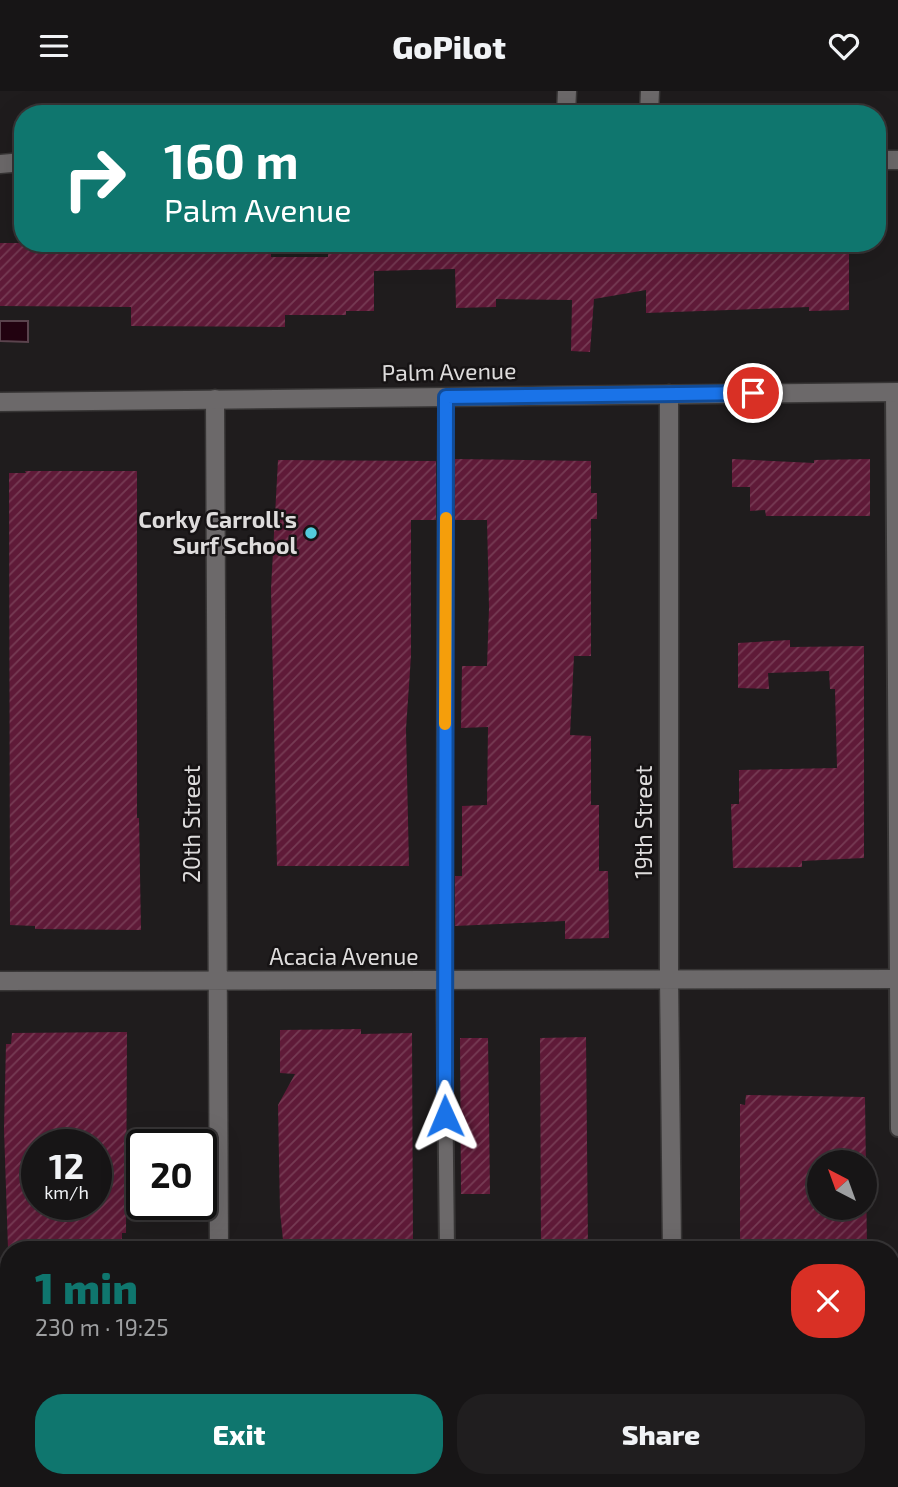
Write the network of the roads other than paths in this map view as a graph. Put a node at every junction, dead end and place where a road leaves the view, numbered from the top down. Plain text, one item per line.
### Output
1 (895, 392) edge
2 (669, 394) junction
3 (446, 397) junction
4 (215, 399) junction
5 (0, 402) edge
6 (669, 977) junction
7 (897, 979) edge
8 (0, 981) edge
9 (217, 981) junction
10 (444, 982) junction
11 (898, 1129) edge
12 (219, 1241) edge
13 (447, 1241) edge
14 (672, 1241) edge

1 - 2 street, Palm Avenue
1 - 7 lane
2 - 3 street, Palm Avenue
2 - 6 street, 19th Street
3 - 4 street, Palm Avenue
3 - 10 lane
4 - 5 street, Palm Avenue
4 - 9 street, 20th Street
6 - 7 street, Acacia Avenue
6 - 10 street, Acacia Avenue
6 - 14 street, 19th Street
7 - 11 lane
8 - 9 street, Acacia Avenue
9 - 10 street, Acacia Avenue
9 - 12 street, 20th Street
10 - 13 lane

